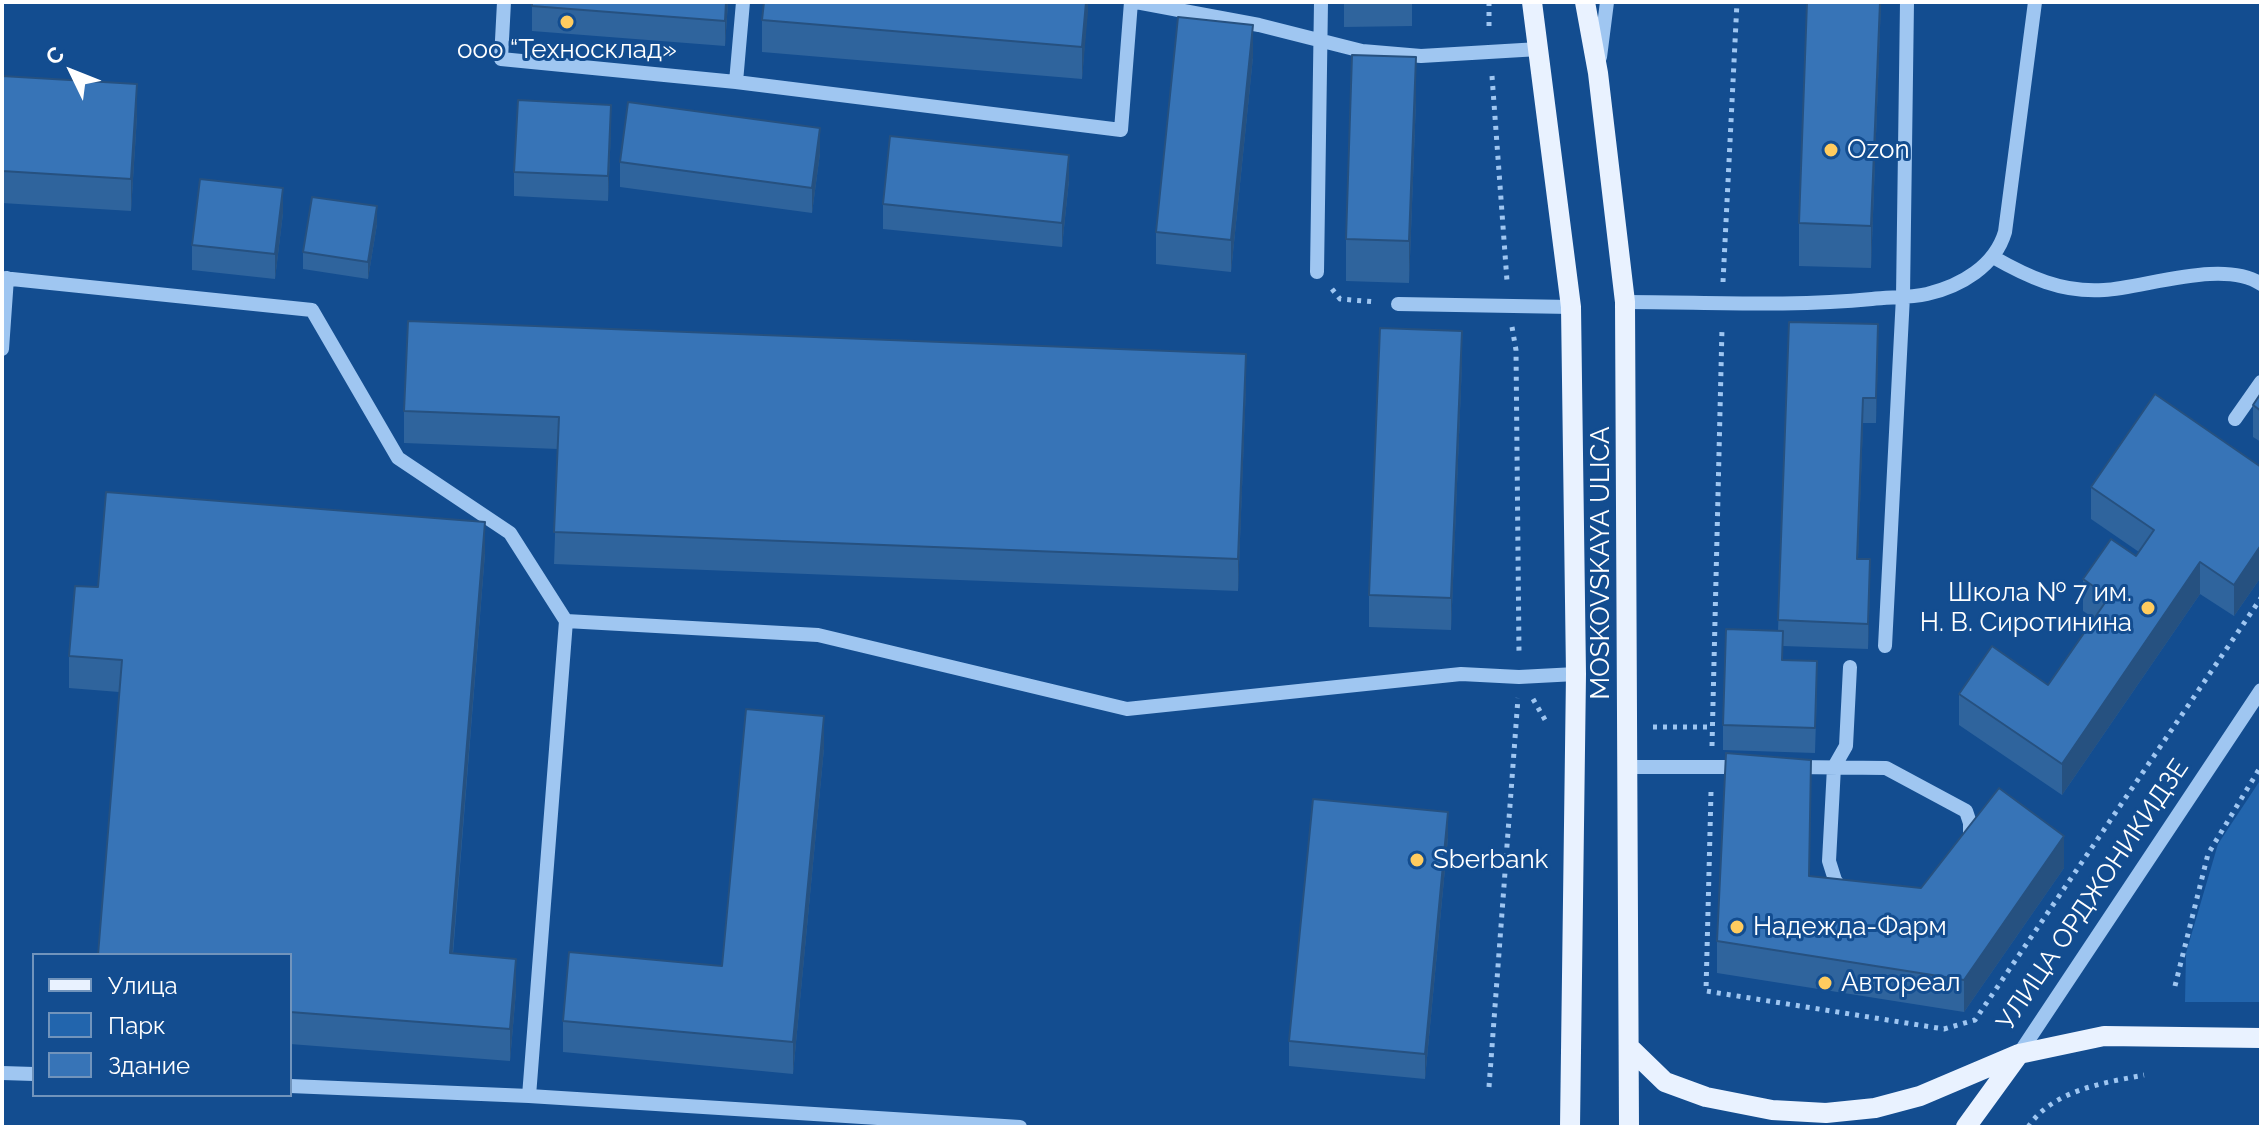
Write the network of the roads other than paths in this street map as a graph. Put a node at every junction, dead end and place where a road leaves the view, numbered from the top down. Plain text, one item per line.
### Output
1 (504, 2) edge
2 (743, 2) edge
3 (1134, 2) edge
4 (1321, 2) edge
5 (1532, 2) edge
6 (1585, 2) edge
7 (1607, 2) edge
8 (1907, 2) edge
9 (2035, 2) edge
10 (1320, 40) junction
11 (1539, 49) junction
12 (1598, 73) junction
13 (736, 82) junction
14 (1993, 257) junction
15 (1317, 272) road end
16 (4, 278) edge
17 (2261, 284) edge
18 (1903, 296) junction
19 (1625, 302) junction
20 (1398, 304) road end
21 (1571, 307) junction
22 (2, 349) edge
23 (2261, 382) edge
24 (2235, 419) dead end
25 (566, 621) junction
26 (1885, 646) dead end
27 (1850, 667) dead end
28 (1576, 674) junction
29 (2261, 690) edge
30 (1628, 767) junction
31 (1834, 767) junction
32 (1961, 851) edge
33 (1857, 897) edge
34 (2261, 1038) edge
35 (1631, 1049) junction
36 (2019, 1054) junction
37 (2, 1073) edge
38 (32, 1074) edge
39 (292, 1086) edge
40 (529, 1096) junction
41 (1020, 1127) edge
42 (1570, 1127) edge
43 (1629, 1127) edge
44 (1966, 1127) edge

1 - 13 street
2 - 13 street
3 - 10 street
3 - 13 street
4 - 10 street
5 - 11 main road, MOSKOVSKAYA ULICA
6 - 12 main road, MOSKOVSKAYA ULICA
7 - 12 street
8 - 18 street
9 - 14 street
10 - 11 street
10 - 15 street
11 - 21 main road, MOSKOVSKAYA ULICA
12 - 19 main road, MOSKOVSKAYA ULICA
14 - 17 street
14 - 18 street
16 - 22 street
16 - 25 street
18 - 19 street
18 - 26 street
19 - 30 main road, MOSKOVSKAYA ULICA
20 - 21 street
21 - 28 main road, MOSKOVSKAYA ULICA
23 - 24 street
25 - 28 street
25 - 40 street
27 - 31 street
28 - 42 main road, MOSKOVSKAYA ULICA
29 - 36 street, УЛИЦА ОРДЖОНИКИДЗЕ
30 - 31 street
30 - 35 main road, MOSKOVSKAYA ULICA
31 - 32 street
31 - 33 street
34 - 36 main road
35 - 36 main road
35 - 43 main road, MOSKOVSKAYA ULICA
36 - 44 main road, УЛИЦА ОРДЖОНИКИДЗЕ
37 - 38 street
39 - 40 street
40 - 41 street

